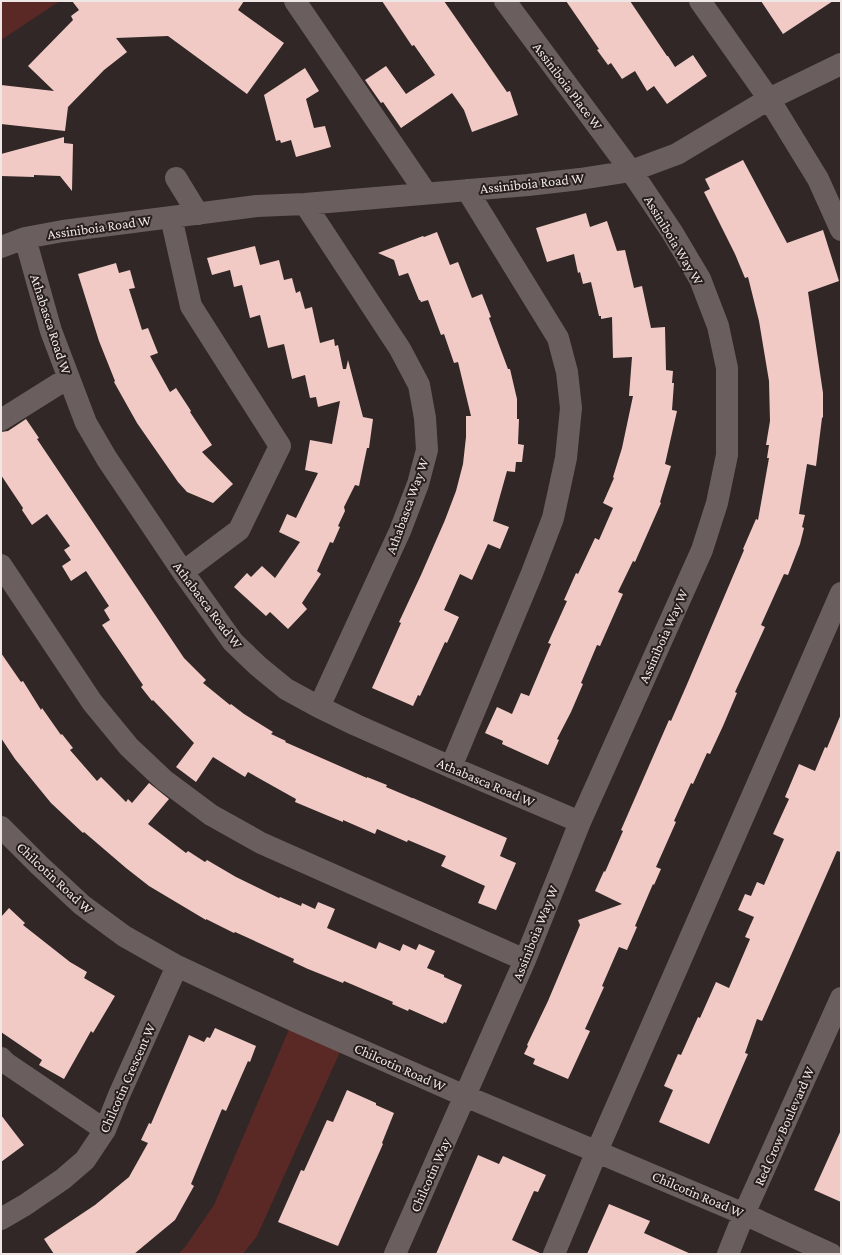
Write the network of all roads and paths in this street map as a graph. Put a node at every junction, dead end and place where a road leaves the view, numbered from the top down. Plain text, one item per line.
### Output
1 (295, 1) edge
2 (505, 1) edge
3 (700, 1) edge
4 (841, 64) edge
5 (769, 99) junction
6 (631, 170) junction
7 (176, 178) dead end
8 (466, 190) junction
9 (426, 193) junction
10 (305, 204) junction
11 (198, 214) junction
12 (171, 217) junction
13 (841, 230) edge
14 (25, 238) junction
15 (1, 247) edge
16 (68, 378) junction
17 (1, 420) edge
18 (1, 565) edge
19 (183, 572) junction
20 (841, 593) edge
21 (320, 707) junction
22 (451, 767) junction
23 (580, 822) junction
24 (1, 827) edge
25 (525, 960) junction
26 (177, 966) junction
27 (841, 998) edge
28 (1, 1058) edge
29 (465, 1096) junction
30 (105, 1130) junction
31 (597, 1151) junction
32 (744, 1214) junction
33 (1, 1219) edge
34 (395, 1254) edge
35 (554, 1254) edge
36 (728, 1254) edge
37 (831, 1254) edge

1 - 9 street
2 - 6 street, Assiniboia Place W
3 - 5 street
4 - 5 street, Assiniboia Road W
5 - 6 street, Assiniboia Road W
5 - 13 street
6 - 8 street, Assiniboia Road W
6 - 23 street, Assiniboia Way W
7 - 11 street
8 - 9 street, Assiniboia Road W
8 - 22 street
9 - 10 street, Assiniboia Road W
10 - 11 street, Assiniboia Road W
10 - 21 street, Athabasca Way W
11 - 12 street, Assiniboia Road W
12 - 14 street, Assiniboia Road W
12 - 19 street
14 - 15 street, Assiniboia Road W
14 - 16 street, Athabasca Road W
16 - 17 street
16 - 19 street, Athabasca Road W
18 - 25 street
19 - 21 street, Athabasca Road W
20 - 31 street
21 - 22 street, Athabasca Road W
22 - 23 street, Athabasca Road W
23 - 25 street, Assiniboia Way W
24 - 26 street, Chilcotin Road W
25 - 29 street, Assiniboia Way W
26 - 29 street, Chilcotin Road W
26 - 30 street, Chilcotin Crescent W
27 - 32 street, Red Crow Boulevard W
28 - 30 street
29 - 31 street, Chilcotin Road W
29 - 34 street, Chilcotin Way
30 - 33 street, Chilcotin Crescent W
31 - 32 street, Chilcotin Road W
31 - 35 street
32 - 36 street, Red Crow Boulevard W
32 - 37 street, Chilcotin Road W

